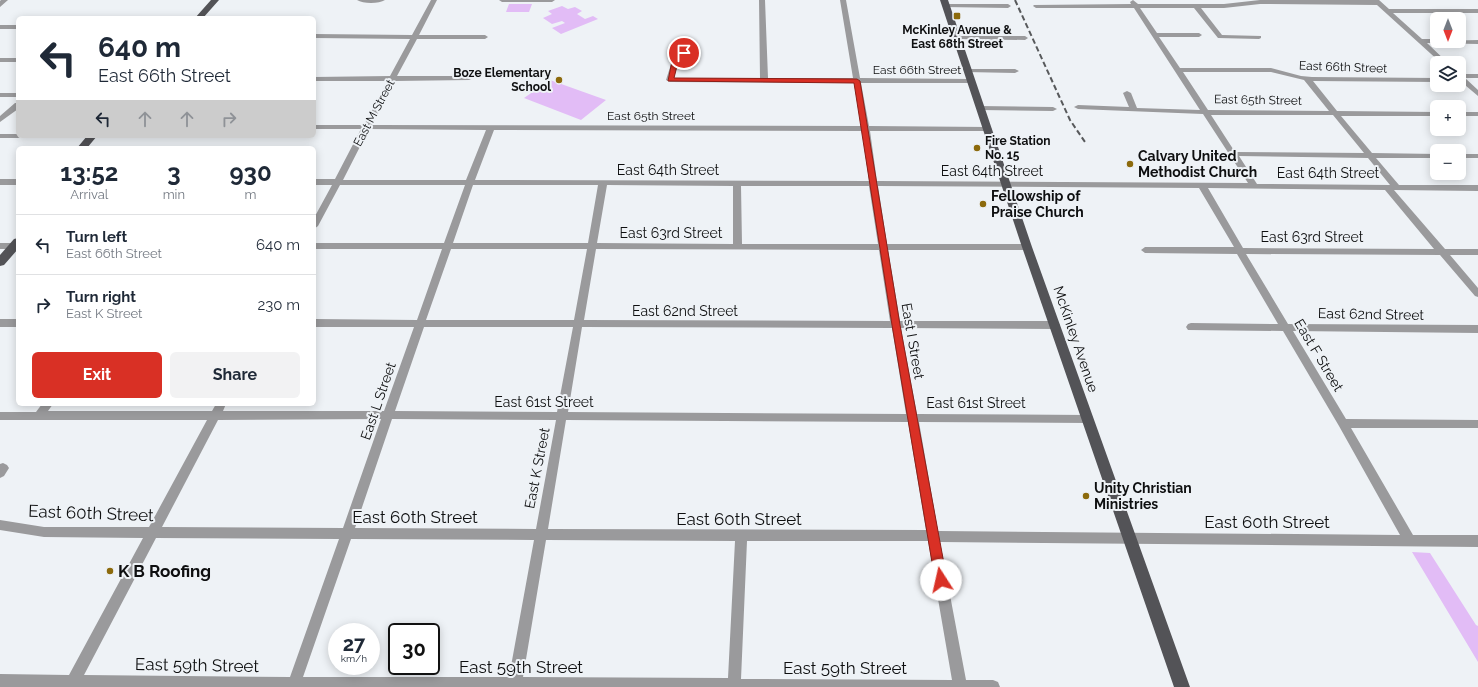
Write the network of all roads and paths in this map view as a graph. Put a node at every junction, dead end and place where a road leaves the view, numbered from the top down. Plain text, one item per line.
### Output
1 (5, 0) edge
2 (215, 0) edge
3 (360, 0) edge
4 (382, 0) edge
5 (434, 0) edge
6 (502, 0) edge
7 (538, 0) edge
8 (552, 0) edge
9 (762, 0) edge
10 (843, 0) edge
11 (1259, 1) edge
12 (1376, 1) edge
13 (945, 3) edge
14 (1133, 3) edge
15 (0, 5) edge
16 (1008, 6) dead end
17 (1036, 6) dead end
18 (1196, 6) junction
19 (1387, 11) junction
20 (1478, 11) edge
21 (201, 16) edge
22 (0, 27) edge
23 (16, 27) edge
24 (1155, 35) junction
25 (1199, 35) dead end
26 (316, 36) edge
27 (414, 37) junction
28 (485, 37) dead end
29 (1259, 37) dead end
30 (957, 38) junction
31 (1025, 38) dead end
32 (1421, 41) junction
33 (1478, 42) edge
34 (684, 53) dead end
35 (1437, 56) edge
36 (0, 60) edge
37 (16, 60) edge
38 (1177, 70) junction
39 (1015, 71) dead end
40 (970, 76) junction
41 (1478, 76) edge
42 (1466, 77) edge
43 (468, 78) dead end
44 (316, 79) edge
45 (392, 79) junction
46 (1307, 79) junction
47 (764, 80) junction
48 (1430, 80) edge
49 (857, 81) junction
50 (1466, 83) edge
51 (1127, 93) dead end
52 (1478, 94) edge
53 (0, 95) edge
54 (16, 95) edge
55 (16, 107) edge
56 (1078, 107) dead end
57 (981, 108) junction
58 (1053, 109) dead end
59 (1134, 110) junction
60 (1206, 112) junction
61 (1334, 113) junction
62 (1430, 114) edge
63 (1466, 114) edge
64 (1478, 114) edge
65 (0, 120) edge
66 (316, 127) edge
67 (367, 128) junction
68 (491, 128) junction
69 (865, 129) junction
70 (988, 129) junction
71 (0, 136) edge
72 (16, 136) edge
73 (90, 138) edge
74 (84, 146) edge
75 (1233, 154) junction
76 (1370, 155) junction
77 (1430, 156) edge
78 (1466, 156) edge
79 (1478, 156) edge
80 (0, 182) edge
81 (16, 182) edge
82 (316, 182) edge
83 (337, 182) junction
84 (470, 183) junction
85 (603, 183) junction
86 (737, 184) junction
87 (873, 184) junction
88 (1006, 184) junction
89 (1202, 186) junction
90 (1254, 186) junction
91 (1392, 187) junction
92 (1478, 188) edge
93 (316, 222) edge
94 (16, 245) edge
95 (0, 246) edge
96 (16, 246) edge
97 (316, 246) edge
98 (447, 246) junction
99 (738, 247) junction
100 (883, 247) junction
101 (1027, 247) junction
102 (592, 248) junction
103 (1145, 250) dead end
104 (1241, 250) junction
105 (1442, 252) junction
106 (1478, 252) edge
107 (0, 262) edge
108 (1478, 294) edge
109 (0, 323) edge
110 (16, 323) edge
111 (316, 324) edge
112 (421, 324) junction
113 (578, 324) junction
114 (896, 325) junction
115 (1055, 326) junction
116 (1191, 327) dead end
117 (1285, 328) junction
118 (1478, 329) edge
119 (46, 406) edge
120 (220, 406) edge
121 (216, 415) junction
122 (389, 415) junction
123 (0, 416) edge
124 (39, 416) junction
125 (562, 417) junction
126 (913, 418) junction
127 (1088, 418) junction
128 (1343, 423) junction
129 (1478, 424) edge
130 (0, 525) edge
131 (154, 532) junction
132 (347, 534) junction
133 (540, 535) junction
134 (740, 536) junction
135 (933, 536) junction
136 (1130, 538) junction
137 (1408, 540) junction
138 (1478, 541) edge
139 (0, 681) edge
140 (72, 684) edge
141 (294, 684) junction
142 (515, 686) edge
143 (734, 686) edge
144 (960, 687) edge
145 (993, 687) edge
146 (1182, 687) edge

1 - 15 street
2 - 21 main road
3 - 4 street
5 - 27 street, East M Street
6 - 7 street
7 - 8 street
9 - 47 street
10 - 49 street, East I Street
11 - 12 street
11 - 18 street
12 - 19 street
13 - 16 street
13 - 30 main road, McKinley Avenue
14 - 17 street
14 - 18 street
14 - 24 street
18 - 29 street
19 - 20 street
19 - 32 street
22 - 23 street
24 - 25 street
24 - 38 street
26 - 27 street
27 - 28 street
27 - 45 street, East M Street
30 - 31 street
30 - 40 main road, McKinley Avenue
32 - 33 street
32 - 35 street
34 - 47 street, East 66th Street
36 - 37 street
38 - 46 street, East 66th Street
38 - 60 street
39 - 40 street, East 66th Street
40 - 49 street, East 66th Street
40 - 57 main road, McKinley Avenue
41 - 42 street
43 - 45 street
44 - 45 street
45 - 67 street, East M Street
46 - 48 street, East 66th Street
46 - 61 street
47 - 49 street, East 66th Street
49 - 69 street, East I Street
50 - 52 street
51 - 59 street
53 - 54 street
55 - 65 street
56 - 59 street, East 65th Street
57 - 58 street
57 - 70 main road, McKinley Avenue
59 - 60 street, East 65th Street
60 - 61 street, East 65th Street
60 - 75 street
61 - 62 street, East 65th Street
61 - 76 street
63 - 64 street
66 - 67 street, East 65th Street
67 - 68 street, East 65th Street
67 - 83 street, East M Street
68 - 69 street, East 65th Street
68 - 84 street, East L Street
69 - 70 street, East 65th Street
69 - 87 street, East I Street
70 - 88 main road, McKinley Avenue
71 - 72 street
73 - 74 main road
75 - 76 street
75 - 90 street
76 - 77 street
76 - 91 street
78 - 79 street
80 - 81 street
82 - 83 street, East 64th Street
83 - 84 street, East 64th Street
83 - 93 street, East M Street
84 - 85 street, East 64th Street
84 - 98 street, East L Street
85 - 86 street, East 64th Street
85 - 102 street, East K Street
86 - 87 street, East 64th Street
86 - 99 street
87 - 88 street, East 64th Street
87 - 100 street, East I Street
88 - 89 street, East 64th Street
88 - 101 main road, McKinley Avenue
89 - 90 street, East 64th Street
89 - 104 street, East F Street
90 - 91 street, East 64th Street
91 - 92 street, East 64th Street
91 - 105 street
94 - 95 street
96 - 107 main road
97 - 98 street, East 63rd Street
98 - 102 street, East 63rd Street
98 - 112 street, East L Street
99 - 100 street, East 63rd Street
99 - 102 street, East 63rd Street
100 - 101 street, East 63rd Street
100 - 114 street, East I Street
101 - 115 main road, McKinley Avenue
102 - 113 street, East K Street
103 - 104 street, East 63rd Street
104 - 105 street, East 63rd Street
104 - 117 street, East F Street
105 - 106 street, East 63rd Street
105 - 108 street
109 - 110 street
111 - 112 street, East 62nd Street
112 - 113 street, East 62nd Street
112 - 122 street, East L Street
113 - 114 street, East 62nd Street
113 - 125 street, East K Street
114 - 115 street, East 62nd Street
114 - 126 street, East I Street
115 - 127 main road, McKinley Avenue
116 - 117 street, East 62nd Street
117 - 118 street, East 62nd Street
117 - 128 street, East F Street
119 - 124 street
120 - 121 street
121 - 122 street, East 61st Street
121 - 124 street, East 61st Street
121 - 131 street
122 - 125 street, East 61st Street
122 - 132 street, East L Street
123 - 124 street, East 61st Street
125 - 126 street, East 61st Street
125 - 133 street, East K Street
126 - 127 street, East 61st Street
126 - 135 street, East I Street
127 - 136 main road, McKinley Avenue
128 - 129 street
128 - 137 street, East F Street
130 - 131 street, East 60th Street
131 - 132 street, East 60th Street
131 - 140 street
132 - 133 street, East 60th Street
132 - 141 street, East L Street
133 - 134 street, East 60th Street
133 - 142 street, East K Street
134 - 135 street, East 60th Street
134 - 143 street
135 - 136 street, East 60th Street
135 - 144 street, East I Street
136 - 137 street, East 60th Street
136 - 146 main road, McKinley Avenue
137 - 138 street, East 60th Street
139 - 140 street, East 59th Street
140 - 141 street, East 59th Street
141 - 142 street, East 59th Street
142 - 143 street, East 59th Street
143 - 144 street, East 59th Street
144 - 145 street, East 59th Street

